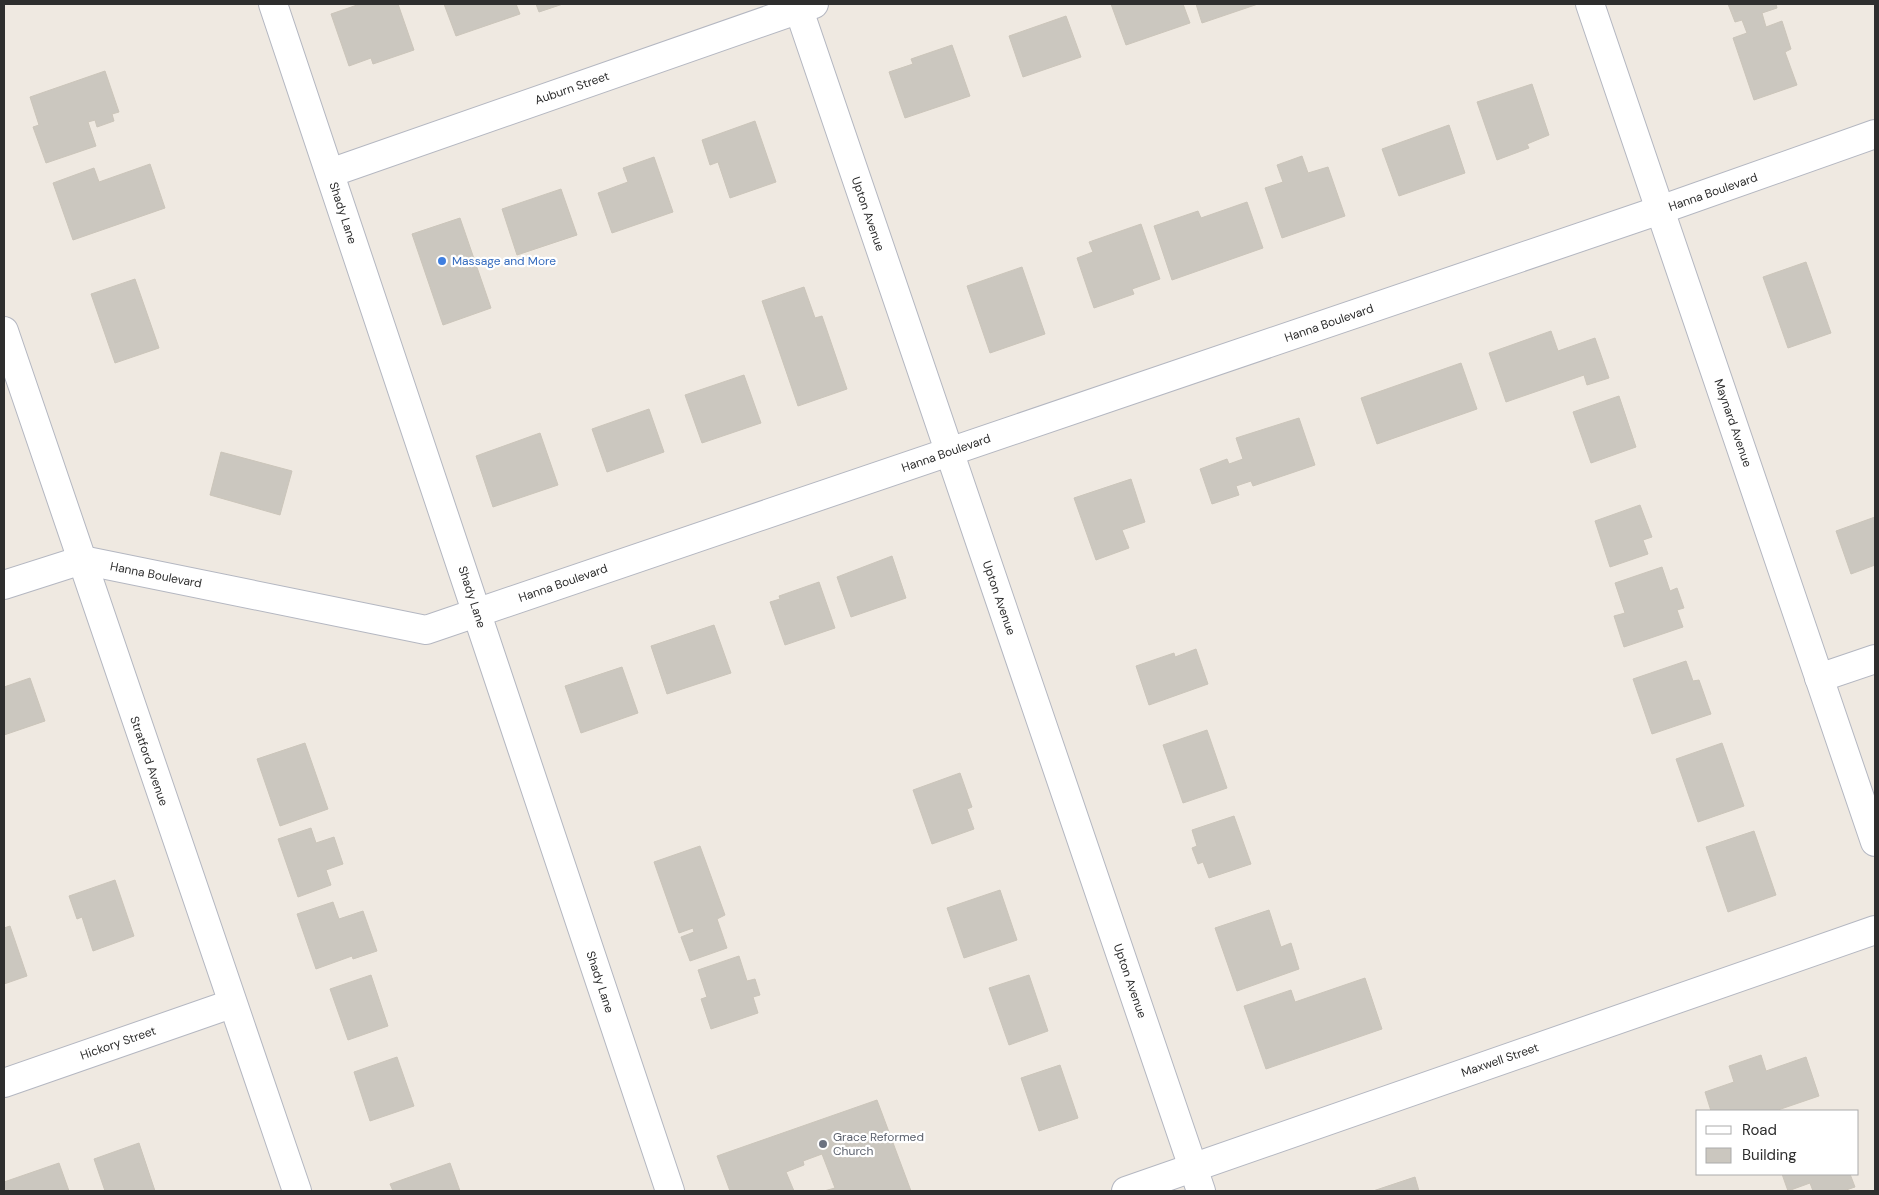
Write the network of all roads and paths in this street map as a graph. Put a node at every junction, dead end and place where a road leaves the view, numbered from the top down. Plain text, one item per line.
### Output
1 (273, 4) edge
2 (1590, 4) edge
3 (803, 6) edge
4 (1875, 134) edge
5 (330, 173) junction
6 (1660, 210) junction
7 (4, 331) edge
8 (949, 452) junction
9 (82, 560) junction
10 (4, 585) edge
11 (477, 612) junction
12 (1875, 659) edge
13 (1819, 678) junction
14 (1875, 842) edge
15 (1875, 930) edge
16 (231, 1004) junction
17 (4, 1083) edge
18 (1197, 1179) edge
19 (297, 1191) edge
20 (670, 1191) edge
21 (1126, 1191) edge

1 - 5 street, Shady Lane
2 - 6 street, Maynard Avenue
3 - 5 street, Auburn Street
3 - 8 street, Upton Avenue
4 - 6 street, Hanna Boulevard
5 - 11 street, Shady Lane
6 - 8 street, Hanna Boulevard
6 - 13 street, Maynard Avenue
7 - 9 street, Stratford Avenue
8 - 11 street, Hanna Boulevard
8 - 18 street, Upton Avenue
9 - 10 street, Hanna Boulevard
9 - 11 street, Hanna Boulevard
9 - 16 street, Stratford Avenue
11 - 20 street, Shady Lane
12 - 13 street
13 - 14 street, Maynard Avenue
15 - 18 street, Maxwell Street
16 - 17 street, Hickory Street
16 - 19 street, Stratford Avenue
18 - 21 street, Maxwell Street

